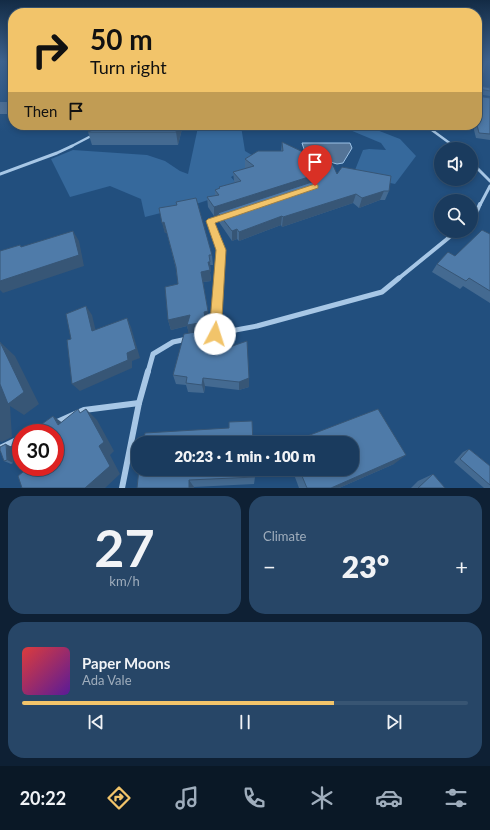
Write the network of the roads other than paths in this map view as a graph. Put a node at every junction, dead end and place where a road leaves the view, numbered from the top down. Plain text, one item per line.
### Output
1 (432, 130) edge
2 (100, 132) edge
3 (448, 142) edge
4 (478, 169) edge
5 (0, 174) edge
6 (490, 181) edge
7 (490, 186) edge
8 (478, 209) edge
9 (226, 216) edge
10 (448, 238) edge
11 (215, 334) junction
12 (139, 403) junction
13 (52, 424) edge
14 (12, 442) edge
15 (0, 448) edge
16 (122, 488) edge

1 - 3 street
2 - 5 street
4 - 6 street
7 - 8 street
9 - 11 street
10 - 11 street
11 - 12 street
12 - 13 street
12 - 16 street
14 - 15 street

